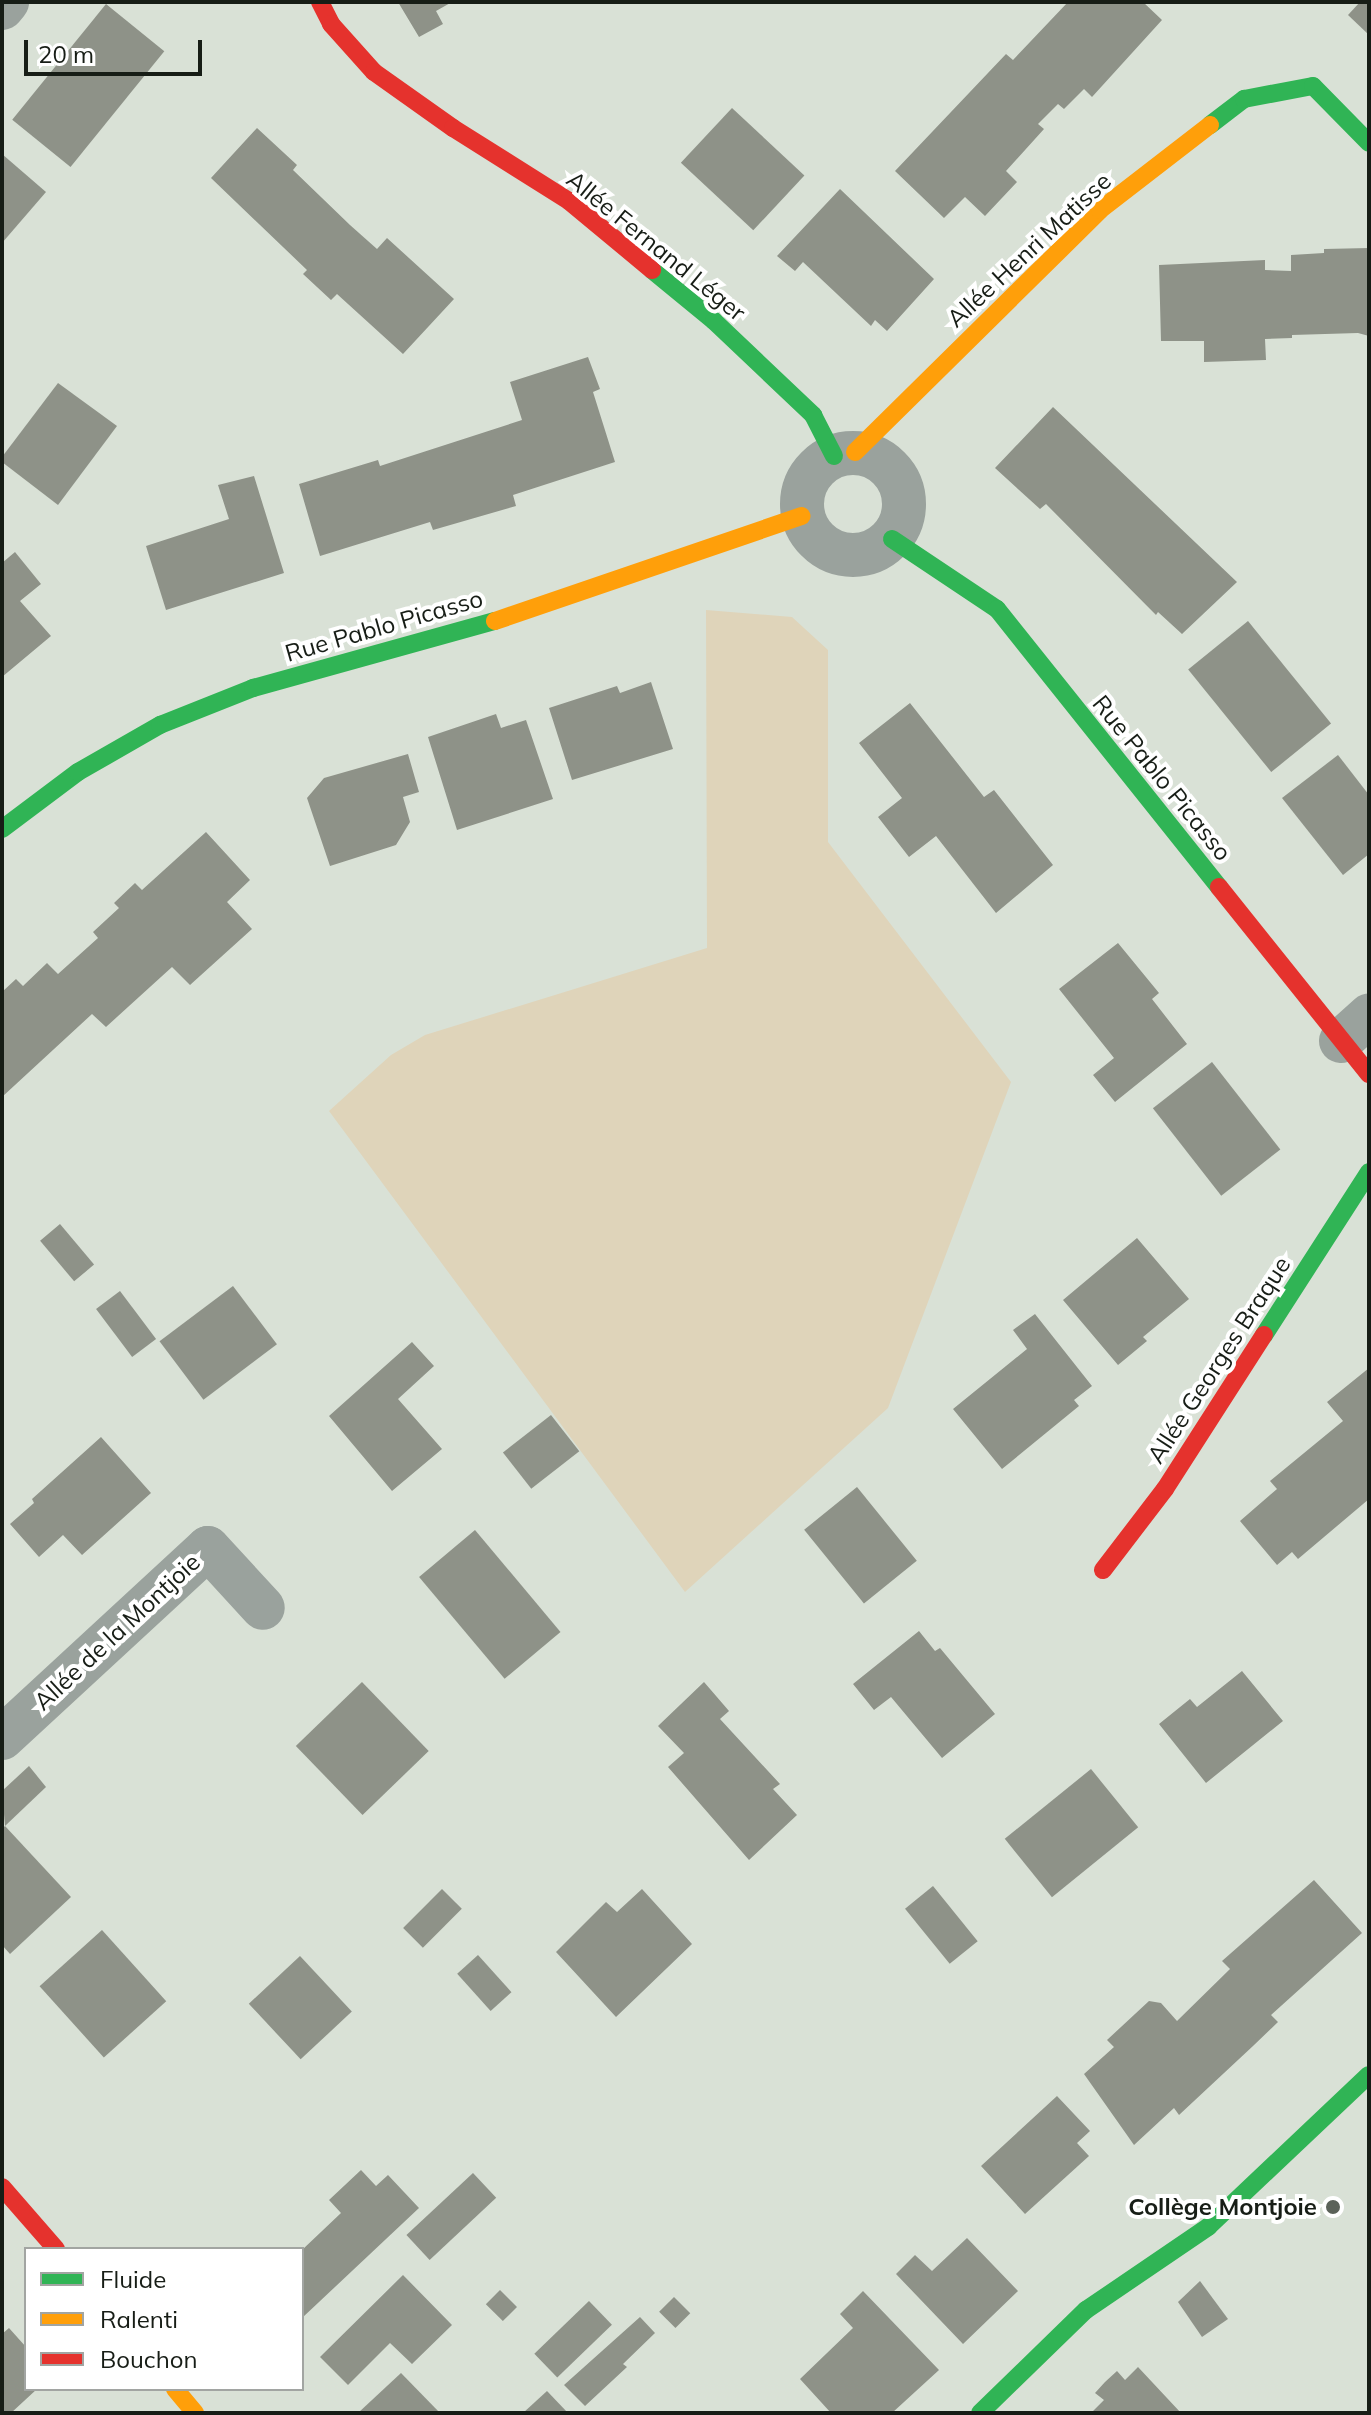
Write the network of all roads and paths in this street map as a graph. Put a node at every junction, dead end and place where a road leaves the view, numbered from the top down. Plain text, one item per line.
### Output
1 (7, 2) edge
2 (320, 2) edge
3 (2, 8) edge
4 (1369, 143) edge
5 (844, 454) junction
6 (802, 516) junction
7 (892, 539) junction
8 (2, 829) edge
9 (1355, 1028) edge
10 (1369, 1074) edge
11 (1369, 1172) edge
12 (1103, 1570) dead end
13 (263, 1608) dead end
14 (2, 1738) edge
15 (1369, 2075) edge
16 (7, 2204) edge
17 (54, 2247) edge
18 (177, 2391) edge
19 (195, 2413) edge
20 (980, 2413) edge

1 - 3 street
2 - 5 street, Allée Fernand Léger
4 - 5 street, Allée Henri Matisse
5 - 6 street
5 - 7 street
6 - 7 street
6 - 8 street, Rue Pablo Picasso
7 - 9 street, Rue Pablo Picasso
9 - 10 street, Rue Pablo Picasso
11 - 12 street, Allée Georges Braque
13 - 14 street, Allée de la Montjoie
15 - 20 street
16 - 17 street
18 - 19 street

